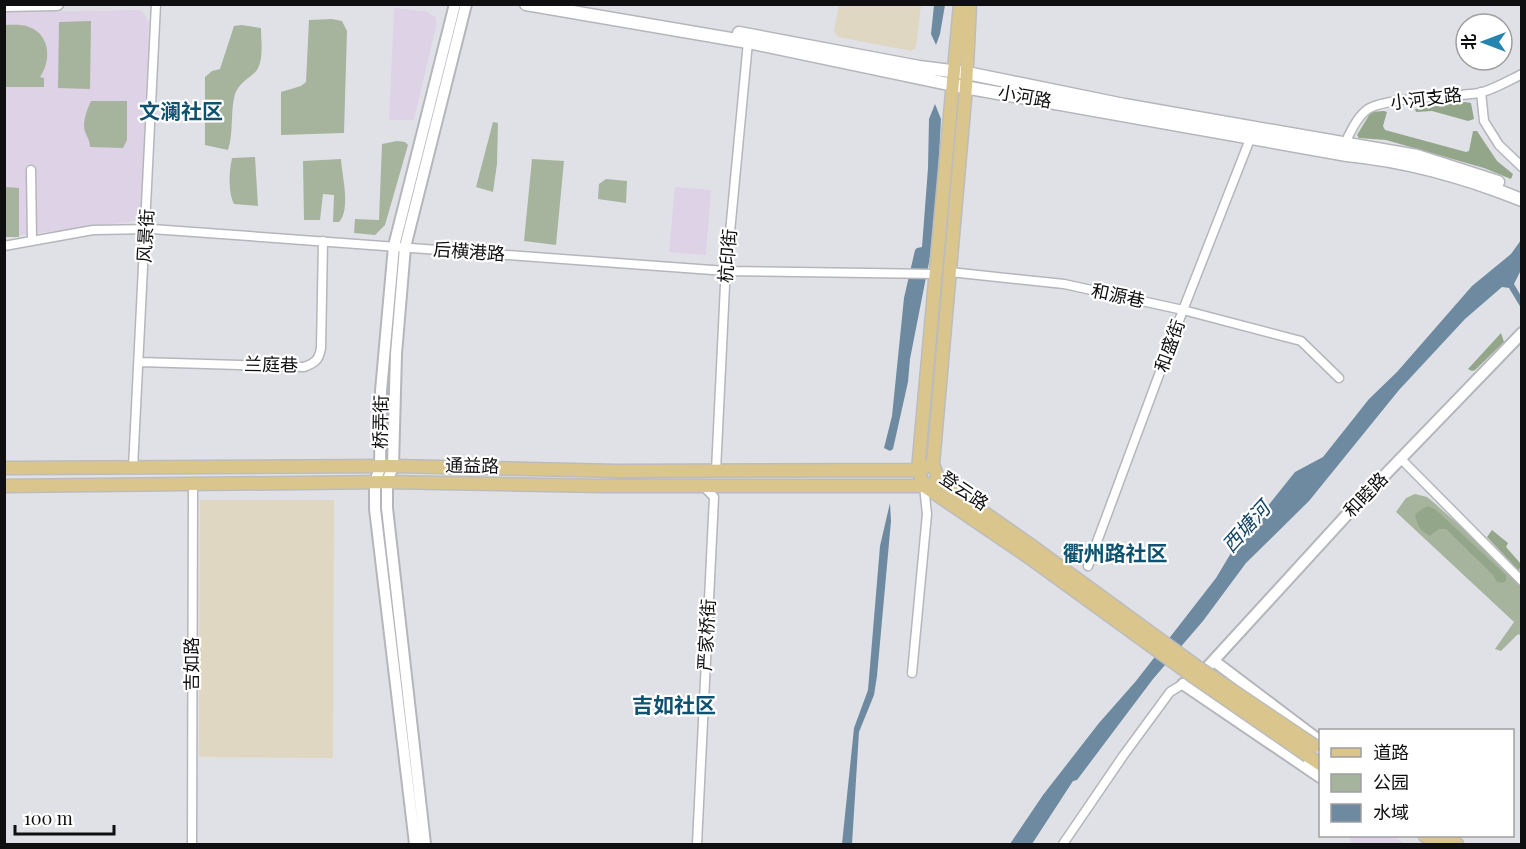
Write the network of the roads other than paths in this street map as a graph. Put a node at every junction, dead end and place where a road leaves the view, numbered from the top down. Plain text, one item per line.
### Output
1 (57, 4) edge
2 (156, 4) edge
3 (455, 4) edge
4 (466, 4) edge
5 (526, 4) edge
6 (567, 4) edge
7 (960, 4) edge
8 (970, 4) edge
9 (4, 6) edge
10 (748, 42) junction
11 (954, 71) junction
12 (967, 73) junction
13 (1521, 74) edge
14 (952, 85) junction
15 (966, 87) junction
16 (1481, 92) junction
17 (140, 124) dead end
18 (151, 124) junction
19 (1253, 133) junction
20 (1345, 143) junction
21 (1521, 167) edge
22 (1442, 168) junction
23 (31, 170) dead end
24 (1521, 192) edge
25 (1521, 200) edge
26 (146, 230) junction
27 (32, 241) junction
28 (323, 241) junction
29 (4, 246) edge
30 (400, 247) junction
31 (726, 271) junction
32 (950, 272) junction
33 (930, 274) junction
34 (1183, 310) junction
35 (1521, 333) edge
36 (140, 362) junction
37 (1339, 378) dead end
38 (1401, 459) junction
39 (933, 464) junction
40 (386, 467) junction
41 (4, 468) edge
42 (133, 468) junction
43 (918, 470) junction
44 (716, 471) junction
45 (939, 481) junction
46 (381, 482) junction
47 (193, 484) junction
48 (4, 486) edge
49 (703, 486) junction
50 (729, 486) junction
51 (924, 486) junction
52 (714, 497) junction
53 (1030, 551) junction
54 (1088, 566) dead end
55 (1521, 581) edge
56 (1214, 661) junction
57 (912, 673) dead end
58 (1183, 684) junction
59 (1316, 748) edge
60 (1319, 776) edge
61 (192, 844) edge
62 (415, 844) edge
63 (425, 844) edge
64 (696, 844) edge
65 (1063, 844) edge

1 - 9 main road
2 - 18 street, 风景街
3 - 30 street, 桥弄街
4 - 30 street, 桥弄街
5 - 10 main road, 小河路
6 - 11 main road, 小河路
7 - 11 main road, 登云路
8 - 12 main road, 登云路
10 - 14 main road, 小河路
10 - 31 street, 杭印街
11 - 12 main road, 小河路
11 - 14 main road, 登云路
12 - 15 main road, 登云路
12 - 19 main road, 小河路
13 - 16 street, 小河支路
14 - 15 main road, 小河路
14 - 33 main road, 登云路
15 - 19 main road, 小河路
15 - 32 main road, 登云路
16 - 20 street, 小河支路
16 - 21 street
17 - 18 street
18 - 26 street, 风景街
19 - 20 main road, 小河路
19 - 22 main road, 小河路
19 - 34 street, 和盛街
20 - 22 main road, 小河路
22 - 24 main road, 小河路
22 - 25 main road, 小河路
23 - 27 street
26 - 27 street, 后横港路
26 - 28 street, 后横港路
26 - 36 street, 风景街
27 - 29 street, 后横港路
28 - 30 street, 后横港路
28 - 36 street, 兰庭巷
30 - 31 street, 后横港路
30 - 40 street, 桥弄街
31 - 33 street, 后横港路
31 - 44 street, 杭印街
32 - 34 street, 和源巷
32 - 39 main road, 登云路
33 - 43 main road, 登云路
34 - 37 street, 和源巷
34 - 54 street, 和盛街
35 - 38 street, 和睦路
36 - 42 street, 风景街
38 - 55 street
38 - 56 street, 和睦路
39 - 43 main road, 通益路
39 - 45 main road, 登云路
40 - 42 main road, 通益路
40 - 44 main road, 通益路
40 - 46 street, 桥弄街
41 - 42 main road, 通益路
43 - 44 main road, 通益路
43 - 51 main road, 登云路
45 - 51 main road, 通益路
45 - 53 main road, 登云路
46 - 47 main road, 通益路
46 - 49 main road, 通益路
46 - 62 street, 桥弄街
46 - 63 street, 桥弄街
47 - 48 main road, 通益路
47 - 61 street, 吉如路
49 - 50 main road, 通益路
49 - 52 street
50 - 51 main road, 通益路
50 - 52 street
51 - 53 main road, 登云路
51 - 57 street
52 - 64 street, 严家桥街
53 - 59 main road, 登云路, bridge
56 - 58 street, 和睦路
56 - 59 street
58 - 60 street
58 - 65 street

